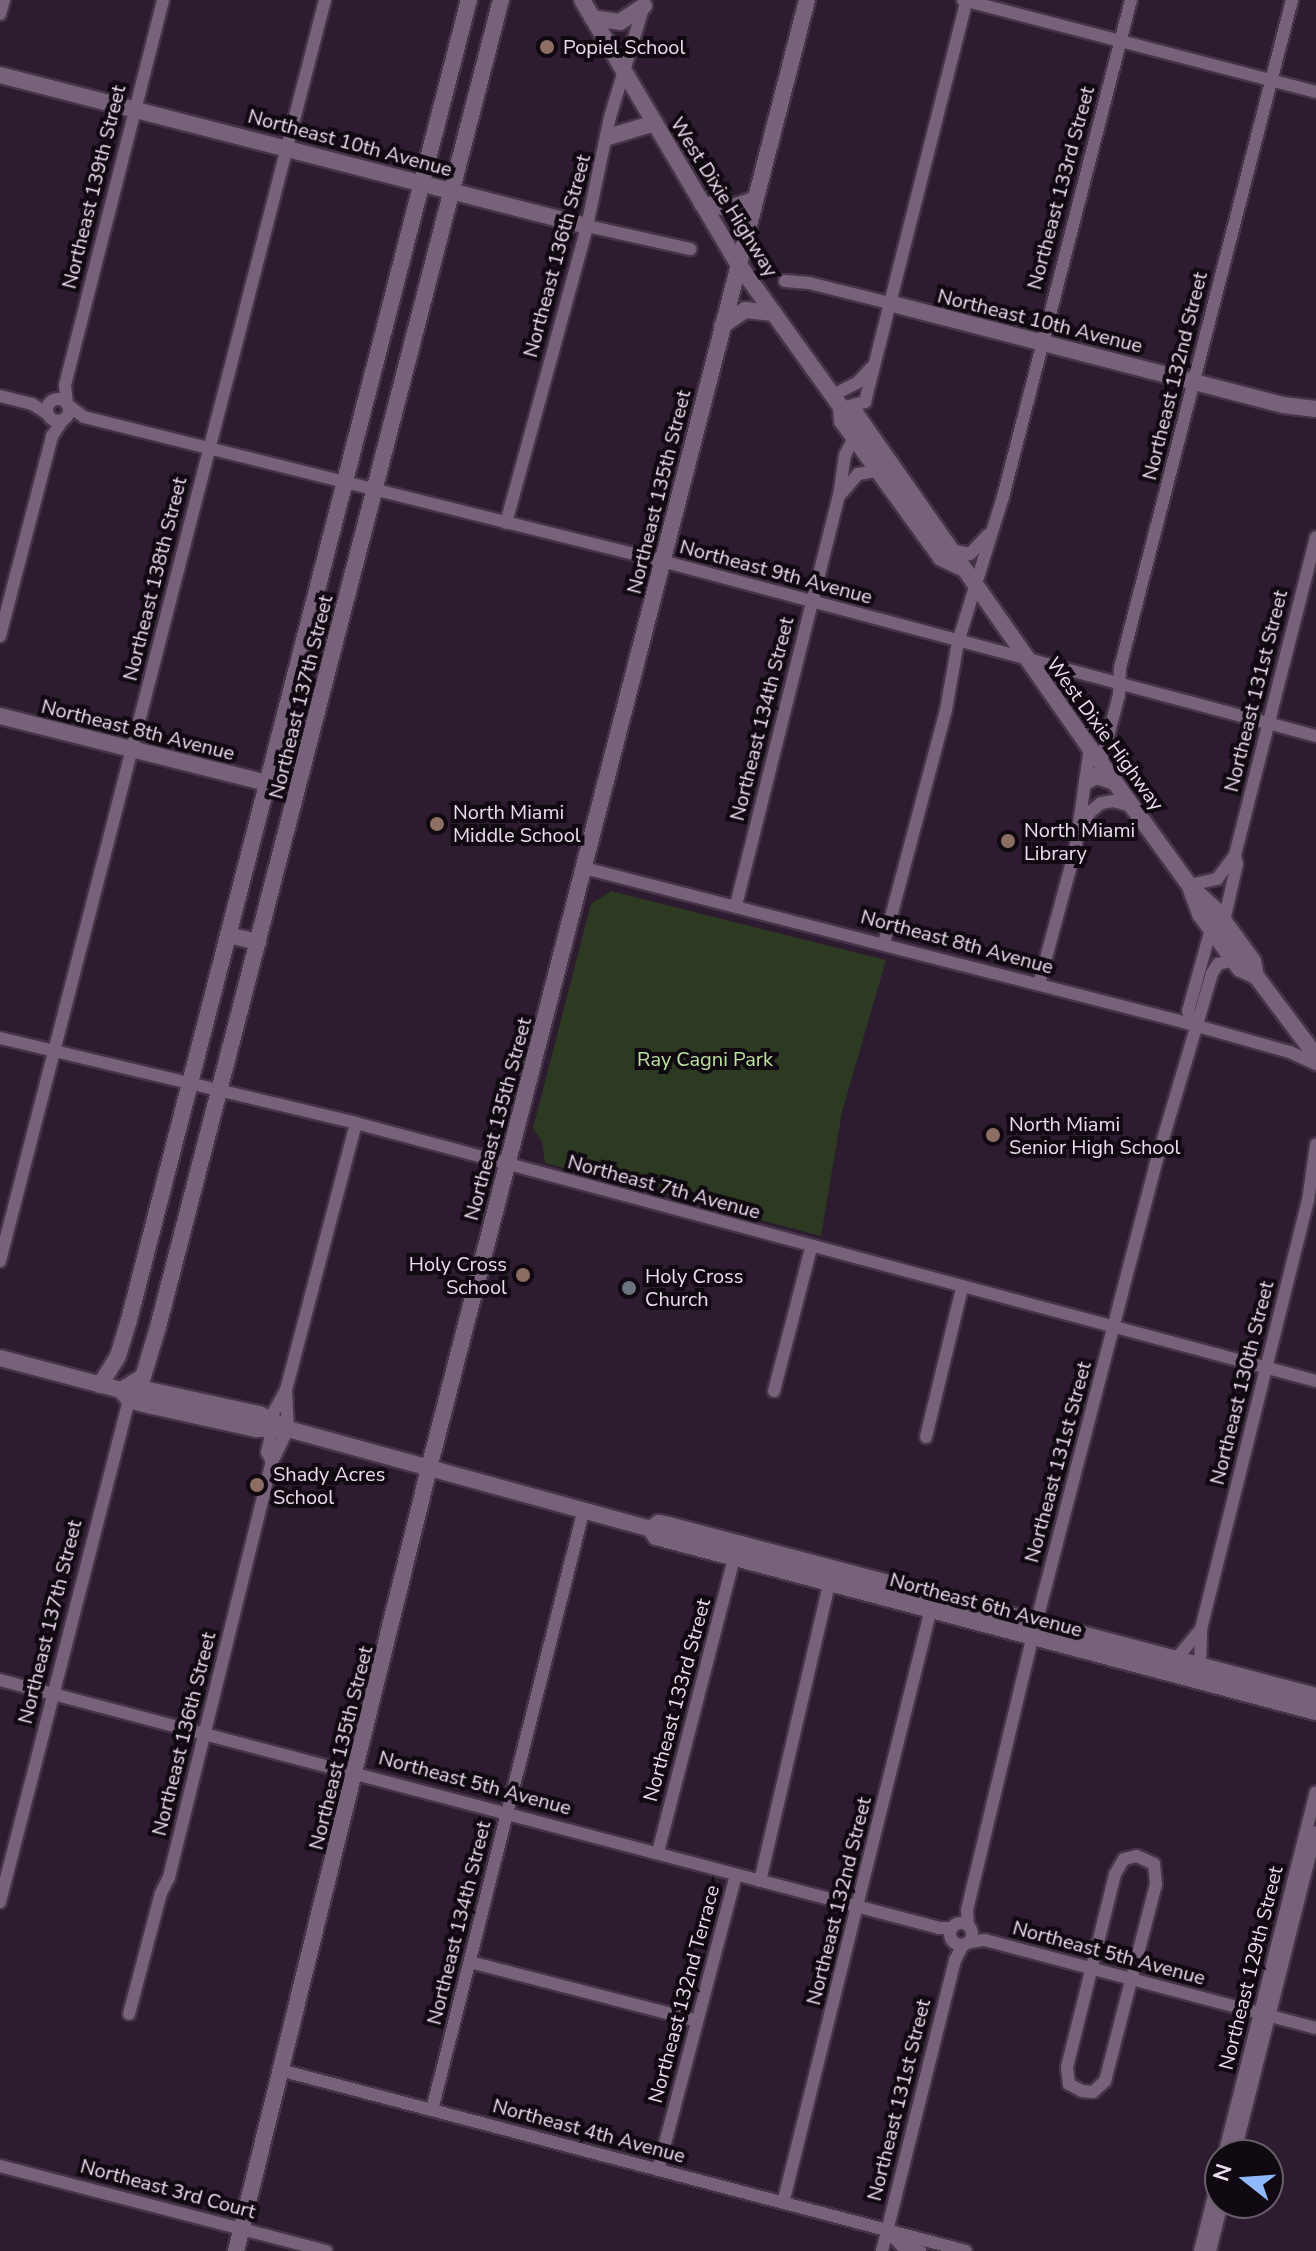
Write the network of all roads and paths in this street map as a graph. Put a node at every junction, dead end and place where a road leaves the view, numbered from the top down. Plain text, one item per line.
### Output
1 (4, 0) edge
2 (163, 0) edge
3 (325, 0) edge
4 (469, 0) edge
5 (501, 0) edge
6 (582, 0) edge
7 (807, 0) edge
8 (966, 0) edge
9 (1131, 0) edge
10 (1292, 0) edge
11 (644, 3) edge
12 (0, 14) edge
13 (592, 18) junction
14 (1120, 40) junction
15 (624, 72) junction
16 (0, 75) edge
17 (1272, 81) junction
18 (1316, 92) edge
19 (134, 107) junction
20 (655, 123) junction
21 (608, 137) junction
22 (287, 148) junction
23 (422, 182) junction
24 (452, 190) junction
25 (756, 199) junction
26 (702, 204) junction
27 (587, 226) junction
28 (690, 249) dead end
29 (739, 265) junction
30 (785, 281) dead end
31 (889, 303) junction
32 (774, 313) junction
33 (722, 326) junction
34 (1042, 341) junction
35 (871, 368) junction
36 (1195, 382) junction
37 (0, 396) edge
38 (837, 401) junction
39 (1283, 405) junction
40 (1316, 409) edge
41 (58, 410) junction
42 (1316, 418) edge
43 (854, 438) junction
44 (209, 448) junction
45 (878, 471) junction
46 (347, 483) junction
47 (376, 491) junction
48 (839, 496) junction
49 (506, 523) junction
50 (995, 526) junction
51 (1316, 537) edge
52 (958, 559) junction
53 (662, 561) junction
54 (974, 586) junction
55 (812, 603) junction
56 (314, 610) junction
57 (341, 616) junction
58 (0, 636) edge
59 (958, 642) junction
60 (1027, 660) junction
61 (1120, 684) junction
62 (0, 716) edge
63 (1269, 724) junction
64 (1316, 736) edge
65 (1090, 748) junction
66 (132, 749) junction
67 (1101, 763) junction
68 (1087, 781) junction
69 (1115, 782) junction
70 (266, 783) junction
71 (1132, 806) junction
72 (1079, 830) junction
73 (1235, 855) junction
74 (584, 868) junction
75 (1189, 885) junction
76 (736, 905) junction
77 (1217, 925) junction
78 (228, 935) junction
79 (258, 942) junction
80 (884, 943) junction
81 (1234, 960) junction
82 (1256, 976) junction
83 (1039, 984) junction
84 (1194, 1026) junction
85 (0, 1038) edge
86 (53, 1051) junction
87 (1316, 1056) edge
88 (1316, 1064) edge
89 (188, 1084) junction
90 (217, 1091) junction
91 (356, 1123) junction
92 (1316, 1145) edge
93 (507, 1164) junction
94 (152, 1229) junction
95 (181, 1236) junction
96 (811, 1248) junction
97 (0, 1261) edge
98 (962, 1288) junction
99 (1114, 1326) junction
100 (0, 1358) edge
101 (1266, 1368) junction
102 (1316, 1381) edge
103 (100, 1385) junction
104 (286, 1390) junction
105 (774, 1391) dead end
106 (125, 1395) junction
107 (277, 1426) junction
108 (926, 1437) dead end
109 (429, 1468) junction
110 (583, 1513) junction
111 (650, 1529) junction
112 (763, 1550) junction
113 (734, 1558) junction
114 (829, 1585) junction
115 (931, 1609) junction
116 (1201, 1629) junction
117 (1034, 1631) junction
118 (1176, 1659) junction
119 (1200, 1665) junction
120 (0, 1680) edge
121 (54, 1694) junction
122 (1316, 1696) edge
123 (1311, 1709) edge
124 (205, 1732) junction
125 (356, 1772) junction
126 (1316, 1792) edge
127 (507, 1812) junction
128 (1316, 1832) edge
129 (658, 1852) junction
130 (736, 1875) junction
131 (760, 1881) junction
132 (0, 1902) edge
133 (860, 1904) junction
134 (958, 1933) junction
135 (470, 1962) junction
136 (1090, 1969) junction
137 (1131, 1979) junction
138 (129, 2014) dead end
139 (1265, 2014) junction
140 (695, 2020) junction
141 (1316, 2028) edge
142 (280, 2070) junction
143 (432, 2110) junction
144 (1229, 2139) edge
145 (1238, 2139) edge
146 (0, 2166) edge
147 (658, 2170) junction
148 (783, 2203) junction
149 (1208, 2219) edge
150 (1218, 2219) edge
151 (242, 2229) junction
152 (887, 2230) junction
153 (236, 2251) edge
154 (326, 2251) edge
155 (882, 2251) edge
156 (920, 2251) edge
157 (966, 2251) edge
158 (1200, 2251) edge
159 (1210, 2251) edge

1 - 12 street
2 - 19 street, Northeast 139th Street
3 - 22 street, Northeast 138th Street
4 - 23 main road, Northeast 137th Street
5 - 24 main road, Northeast 137th Street
6 - 13 main road, West Dixie Highway
7 - 25 main road, Northeast 135th Street
8 - 14 street
8 - 31 street
9 - 14 street, Northeast 133rd Street
10 - 17 street, Northeast 132nd Street
11 - 13 main road
11 - 15 street, Northeast 136th Street
13 - 15 main road, West Dixie Highway
14 - 17 street
14 - 34 street, Northeast 133rd Street
15 - 20 main road, West Dixie Highway
15 - 21 street, Northeast 136th Street
16 - 19 main road, Northeast 10th Avenue
17 - 18 street
17 - 36 street, Northeast 132nd Street
19 - 22 main road, Northeast 10th Avenue
19 - 41 street, Northeast 139th Street
20 - 21 main road
20 - 26 main road, West Dixie Highway
21 - 27 street, Northeast 136th Street
22 - 23 main road, Northeast 10th Avenue
22 - 44 street, Northeast 138th Street
23 - 24 main road, Northeast 10th Avenue
23 - 46 main road, Northeast 137th Street
24 - 27 main road, Northeast 10th Avenue
24 - 47 main road, Northeast 137th Street
25 - 26 main road
25 - 29 main road, Northeast 135th Street
26 - 29 main road, West Dixie Highway
27 - 28 street, Northeast 10th Avenue
27 - 49 street, Northeast 136th Street
29 - 32 main road, West Dixie Highway
29 - 33 main road, Northeast 135th Street
30 - 31 street, Northeast 10th Avenue
31 - 34 main road, Northeast 10th Avenue
31 - 35 street
32 - 33 main road
32 - 38 main road, West Dixie Highway
33 - 53 main road, Northeast 135th Street
34 - 36 main road, Northeast 10th Avenue
34 - 50 street, Northeast 133rd Street
35 - 38 street
35 - 38 street
36 - 39 main road, Northeast 10th Avenue
36 - 61 street, Northeast 132nd Street
37 - 41 street
38 - 43 main road, West Dixie Highway
38 - 52 main road, West Dixie Highway
39 - 40 main road, Northeast 10th Avenue
39 - 42 main road, Northeast 10th Avenue
41 - 44 street, Northeast 9th Avenue
41 - 58 street, Northeast 139th Street
43 - 45 main road, West Dixie Highway
43 - 48 street, Northeast 134th Street
44 - 46 street, Northeast 9th Avenue
44 - 66 street, Northeast 138th Street
45 - 48 street
45 - 52 main road, West Dixie Highway
46 - 47 street, Northeast 9th Avenue
46 - 56 main road, Northeast 137th Street
47 - 49 street, Northeast 9th Avenue
47 - 57 main road, Northeast 137th Street
48 - 55 street, Northeast 134th Street
49 - 53 street, Northeast 9th Avenue
50 - 52 street
50 - 54 street, Northeast 133rd Street
51 - 63 street, Northeast 131st Street
52 - 54 main road, West Dixie Highway
53 - 55 street, Northeast 9th Avenue
53 - 74 main road, Northeast 135th Street
54 - 59 street, Northeast 133rd Street
54 - 60 main road, West Dixie Highway
55 - 59 street, Northeast 9th Avenue
55 - 76 street, Northeast 134th Street
56 - 57 main road
56 - 70 main road, Northeast 137th Street
57 - 79 main road, Northeast 137th Street
59 - 60 street, Northeast 9th Avenue
59 - 80 street, Northeast 133rd Street
60 - 61 street, Northeast 9th Avenue
60 - 65 main road, West Dixie Highway
61 - 63 street, Northeast 9th Avenue
61 - 67 street, Northeast 132nd Street
62 - 66 main road, Northeast 8th Avenue
63 - 64 street, Northeast 9th Avenue
63 - 73 street, Northeast 131st Street
65 - 67 main road, West Dixie Highway
65 - 68 street
66 - 70 main road, Northeast 8th Avenue
66 - 86 street, Northeast 138th Street
67 - 69 main road, West Dixie Highway
68 - 69 main road
68 - 72 street
69 - 71 main road, West Dixie Highway
70 - 78 main road, Northeast 137th Street
71 - 72 street
71 - 75 main road, West Dixie Highway
72 - 83 street
73 - 75 street
73 - 77 street, Northeast 131st Street
74 - 76 street, Northeast 8th Avenue
74 - 93 main road, Northeast 135th Street
75 - 77 main road, West Dixie Highway
76 - 80 street, Northeast 8th Avenue
77 - 81 main road, West Dixie Highway
77 - 82 main road, West Dixie Highway
77 - 84 street, Northeast 131st Street
78 - 79 main road
78 - 89 main road, Northeast 137th Street
79 - 90 main road, Northeast 137th Street
80 - 83 street, Northeast 8th Avenue
81 - 82 main road, West Dixie Highway
81 - 84 street, Northeast 131st Street
82 - 87 main road, West Dixie Highway
83 - 84 street, Northeast 8th Avenue
84 - 88 street, Northeast 8th Avenue
84 - 99 street, Northeast 131st Street
85 - 86 street, Northeast 7th Avenue
86 - 89 street, Northeast 7th Avenue
86 - 97 street, Northeast 138th Street
89 - 90 street, Northeast 7th Avenue
89 - 94 main road, Northeast 137th Street
90 - 91 street, Northeast 7th Avenue
90 - 95 main road, Northeast 137th Street
91 - 93 street, Northeast 7th Avenue
91 - 104 street, Northeast 136th Street
92 - 101 street, Northeast 130th Street
93 - 96 street, Northeast 7th Avenue
93 - 109 main road, Northeast 135th Street
94 - 95 main road
94 - 103 main road, Northeast 137th Street
95 - 106 main road, Northeast 137th Street
96 - 98 street, Northeast 7th Avenue
96 - 105 street
98 - 99 street, Northeast 7th Avenue
98 - 108 street
99 - 101 street, Northeast 7th Avenue
99 - 117 street, Northeast 131st Street
100 - 103 main road, Northeast 6th Avenue
101 - 102 street, Northeast 7th Avenue
101 - 116 street, Northeast 130th Street
103 - 106 main road, Northeast 6th Avenue
104 - 107 street, Northeast 136th Street
104 - 107 street, Northeast 136th Street
106 - 107 main road, Northeast 6th Avenue
106 - 121 street, Northeast 137th Street
107 - 109 main road, Northeast 6th Avenue
107 - 124 street, Northeast 136th Street
109 - 110 main road, Northeast 6th Avenue
109 - 125 main road, Northeast 135th Street
110 - 111 main road, Northeast 6th Avenue
110 - 127 street, Northeast 134th Street
111 - 112 main road, Northeast 6th Avenue
111 - 113 main road, Northeast 6th Avenue
112 - 113 main road
112 - 117 main road, Northeast 6th Avenue
113 - 114 main road, Northeast 6th Avenue
113 - 129 street, Northeast 133rd Street
114 - 115 main road, Northeast 6th Avenue
114 - 131 street
115 - 117 main road, Northeast 6th Avenue
115 - 133 street, Northeast 132nd Street
116 - 118 street, Northeast 130th Street
116 - 119 street, Northeast 130th Street
117 - 118 main road, Northeast 6th Avenue
117 - 123 main road, Northeast 6th Avenue
117 - 134 street, Northeast 131st Street
118 - 119 main road, Northeast 6th Avenue
119 - 122 main road, Northeast 6th Avenue
120 - 121 street, Northeast 5th Avenue
121 - 124 street, Northeast 5th Avenue
121 - 132 street, Northeast 137th Street
124 - 125 street, Northeast 5th Avenue
124 - 138 street, Northeast 136th Street
125 - 127 street, Northeast 5th Avenue
125 - 142 main road, Northeast 135th Street
126 - 139 street, Northeast 129th Street
127 - 129 street, Northeast 5th Avenue
127 - 135 street, Northeast 134th Street
128 - 139 street, Northeast 129th Street
129 - 130 street, Northeast 5th Avenue
130 - 131 street, Northeast 5th Avenue
130 - 140 street, Northeast 132nd Terrace
131 - 133 street, Northeast 5th Avenue
133 - 134 street, Northeast 5th Avenue
133 - 148 street, Northeast 132nd Street
134 - 136 street, Northeast 5th Avenue
134 - 152 street, Northeast 131st Street
135 - 140 street
135 - 143 street, Northeast 134th Street
136 - 137 street, Northeast 5th Avenue
136 - 137 street
136 - 137 street
137 - 139 street, Northeast 5th Avenue
139 - 141 street, Northeast 5th Avenue
139 - 144 street, Northeast 129th Street
139 - 145 street, Northeast 129th Street
140 - 147 street, Northeast 132nd Terrace
142 - 143 street, Northeast 4th Avenue
142 - 151 main road, Northeast 135th Street
143 - 147 street, Northeast 4th Avenue
146 - 151 street, Northeast 3rd Court
147 - 148 street, Northeast 4th Avenue
148 - 152 street, Northeast 4th Avenue
149 - 158 street
150 - 159 street
151 - 153 main road, Northeast 135th Street
151 - 154 street, Northeast 3rd Court
152 - 155 street, Northeast 131st Street
152 - 156 street, Northeast 4th Avenue
152 - 157 street, Northeast 4th Avenue

